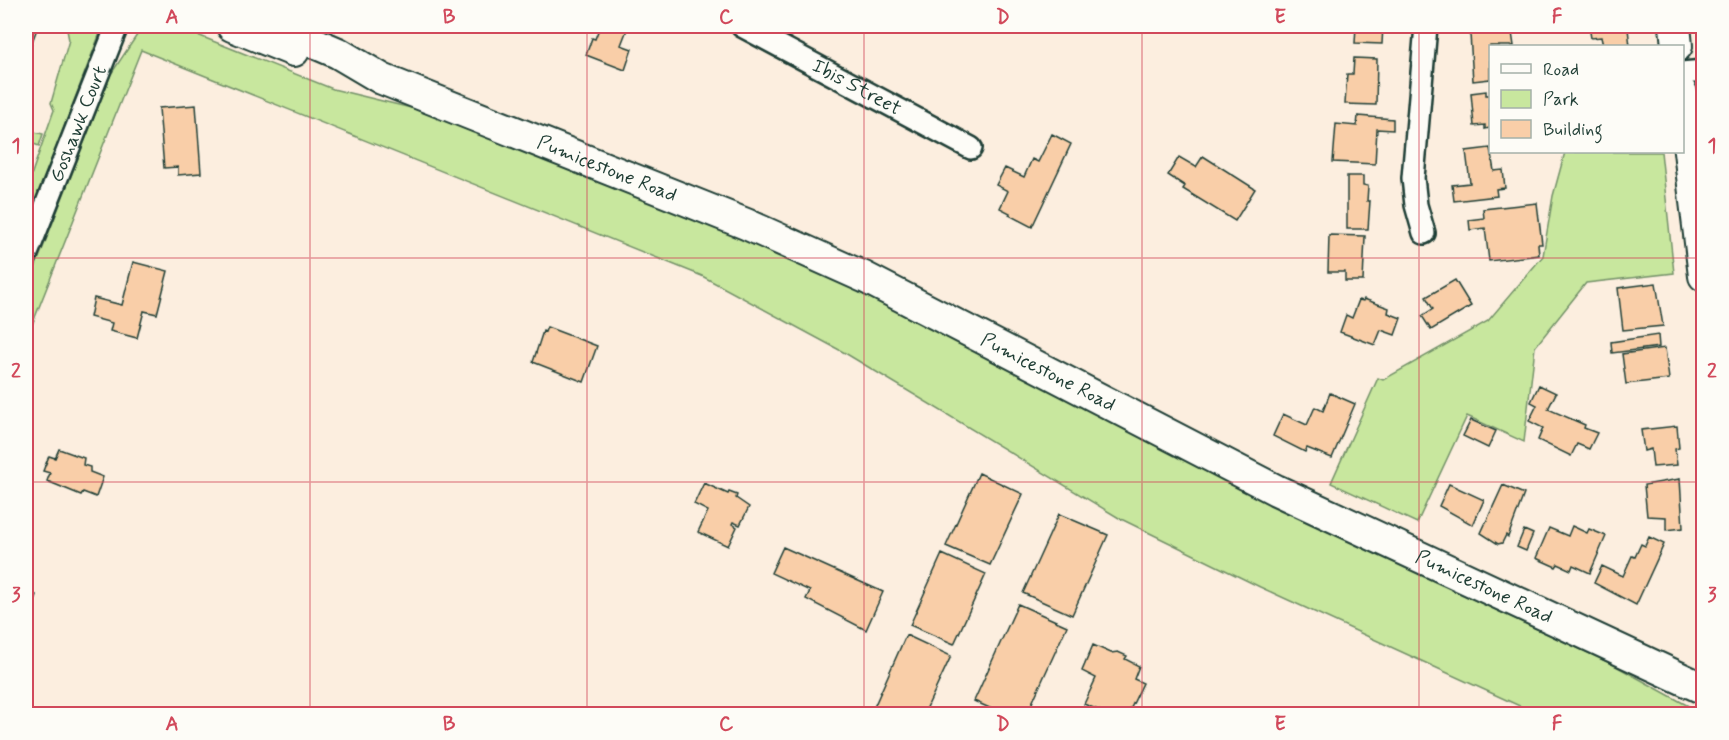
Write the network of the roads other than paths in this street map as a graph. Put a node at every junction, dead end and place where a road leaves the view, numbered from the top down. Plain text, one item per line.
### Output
1 (117, 26) edge
2 (232, 26) edge
3 (275, 26) edge
4 (742, 26) edge
5 (1426, 26) edge
6 (1675, 26) edge
7 (1677, 45) edge
8 (1704, 71) edge
9 (1684, 73) edge
10 (382, 79) junction
11 (1684, 102) edge
12 (971, 148) dead end
13 (1424, 233) dead end
14 (26, 256) edge
15 (1704, 276) edge
16 (1704, 689) edge

1 - 14 street, Goshawk Court
2 - 10 main road, Pumicestone Road
3 - 10 main road, Pumicestone Road
4 - 12 street, Ibis Street
5 - 13 street
6 - 7 main road
8 - 9 street
10 - 16 main road, Pumicestone Road
11 - 15 main road

